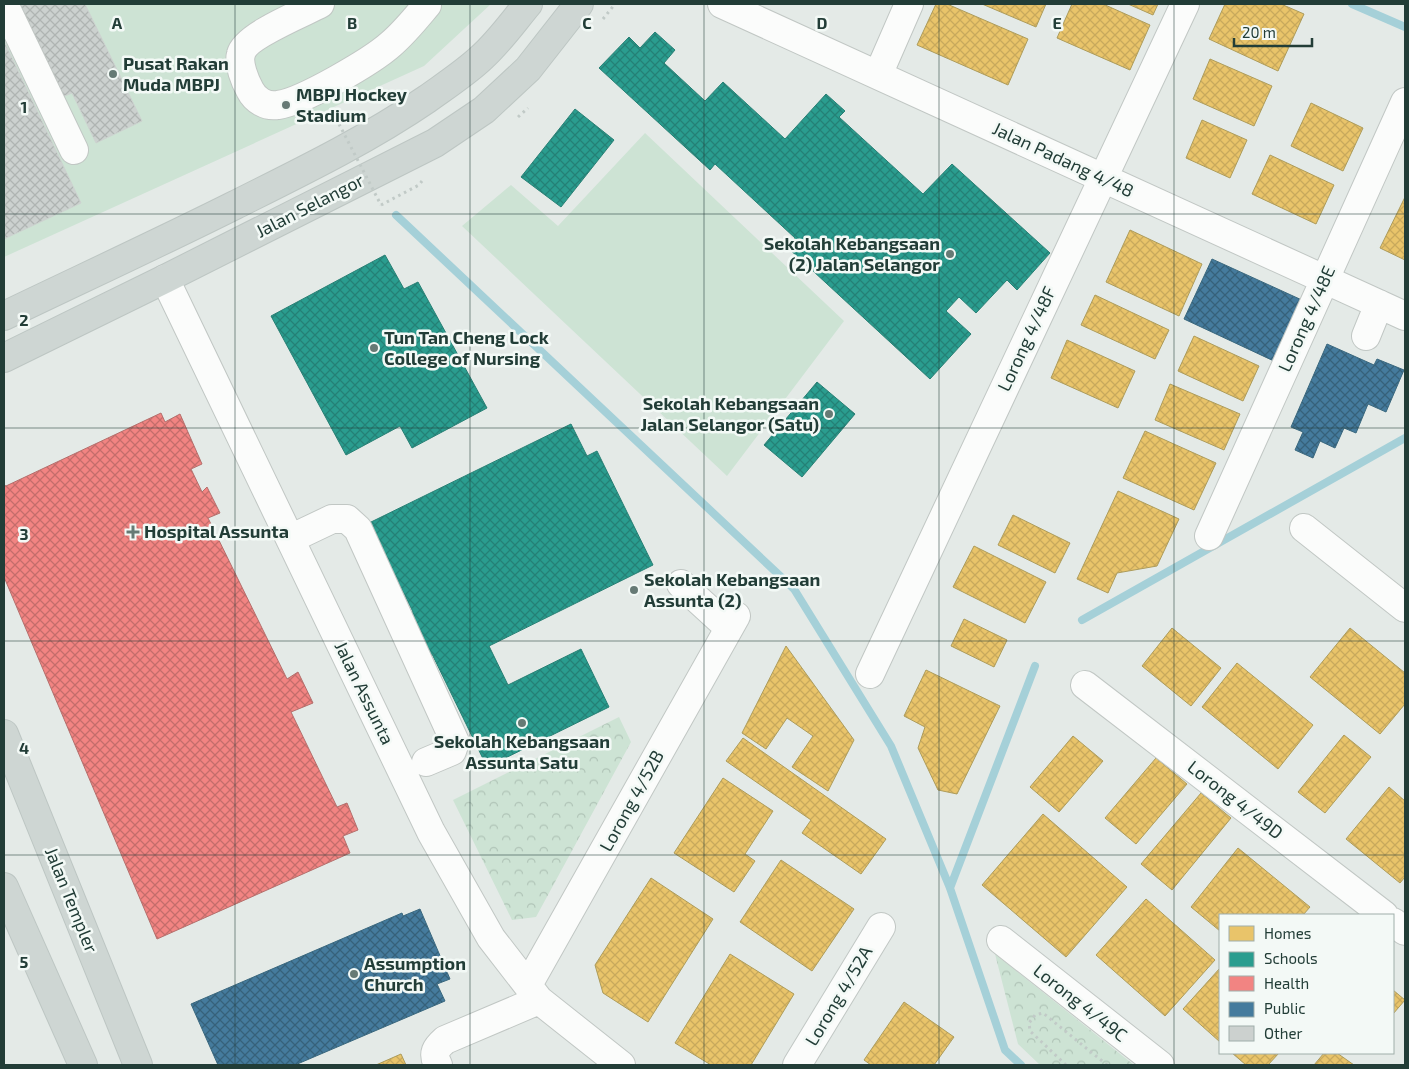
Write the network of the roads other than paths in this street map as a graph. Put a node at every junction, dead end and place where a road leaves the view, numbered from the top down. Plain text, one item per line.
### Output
1 (320, 4) edge
2 (528, 4) edge
3 (579, 4) edge
4 (722, 4) edge
5 (909, 4) edge
6 (1185, 4) edge
7 (427, 5) edge
8 (7, 20) edge
9 (878, 75) junction
10 (1405, 102) edge
11 (74, 150) dead end
12 (1103, 179) junction
13 (165, 279) junction
14 (1325, 280) junction
15 (1379, 304) junction
16 (4, 316) edge
17 (1405, 316) edge
18 (1366, 336) dead end
19 (4, 358) edge
20 (1304, 528) dead end
21 (1209, 536) dead end
22 (290, 538) junction
23 (681, 584) dead end
24 (1405, 608) edge
25 (870, 674) dead end
26 (1085, 685) dead end
27 (4, 734) edge
28 (426, 762) dead end
29 (4, 886) edge
30 (1383, 914) edge
31 (1394, 923) edge
32 (881, 927) dead end
33 (1405, 932) edge
34 (1001, 940) dead end
35 (534, 992) junction
36 (83, 1065) edge
37 (138, 1065) edge
38 (438, 1065) edge
39 (622, 1065) edge
40 (797, 1065) edge
41 (1160, 1065) edge

1 - 7 street
2 - 16 main road, Jalan Selangor
3 - 13 main road, Jalan Selangor
4 - 9 street, Jalan Padang 4/48
5 - 9 street
6 - 12 street, Lorong 4/48F
8 - 11 street
9 - 12 street, Jalan Padang 4/48
10 - 14 street, Lorong 4/48E
12 - 14 street, Jalan Padang 4/48
12 - 25 street, Lorong 4/48F
13 - 19 main road, Jalan Selangor
13 - 22 street, Jalan Assunta
14 - 15 street, Jalan Padang 4/48
14 - 21 street, Lorong 4/48E
15 - 17 street, Jalan Padang 4/48
15 - 18 street
20 - 24 street
22 - 28 street
22 - 35 street, Jalan Assunta
23 - 35 street, Lorong 4/52B
26 - 30 street, Lorong 4/49D
27 - 37 main road, Jalan Templer
29 - 36 main road
31 - 33 street
32 - 40 street, Lorong 4/52A
34 - 41 street, Lorong 4/49C
35 - 38 street
35 - 39 street, Jalan Assunta

